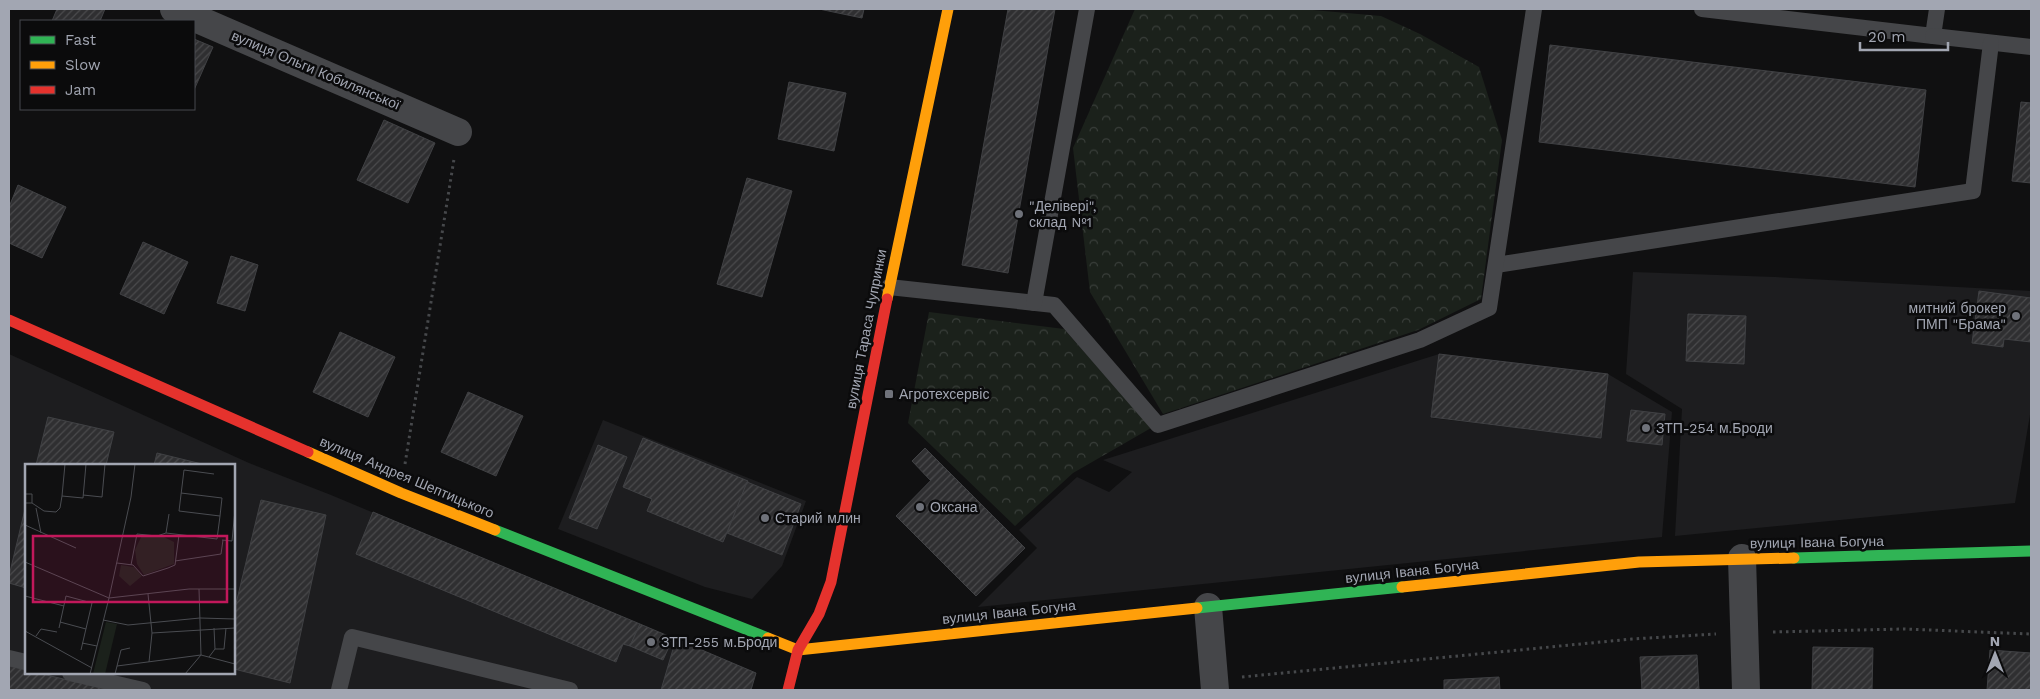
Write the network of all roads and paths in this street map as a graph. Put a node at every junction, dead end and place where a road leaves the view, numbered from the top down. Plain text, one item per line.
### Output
1 (174, 9) edge
2 (948, 9) edge
3 (1086, 9) edge
4 (1534, 9) edge
5 (1702, 9) edge
6 (1937, 9) edge
7 (1934, 36) junction
8 (1991, 42) junction
9 (2031, 47) edge
10 (458, 132) joint
11 (1496, 265) junction
12 (889, 287) junction
13 (1034, 303) junction
14 (9, 320) edge
15 (401, 493) junction
16 (2031, 551) edge
17 (1742, 558) junction
18 (1208, 607) junction
19 (1744, 633) junction
20 (2031, 634) edge
21 (798, 650) junction
22 (9, 658) edge
23 (25, 662) edge
24 (74, 674) edge
25 (1215, 685) edge
26 (143, 690) edge
27 (339, 690) edge
28 (570, 690) edge
29 (788, 690) edge
30 (1746, 690) edge

1 - 10 street, вулиця Ольги Кобилянської
2 - 12 main road, вулиця Тараса Чупринки
3 - 13 lane
4 - 11 lane
5 - 7 lane
6 - 7 lane
7 - 8 lane
8 - 9 lane
8 - 11 lane
10 - 15 path
11 - 13 lane
12 - 13 lane
12 - 21 main road, вулиця Тараса Чупринки
14 - 15 main road, вулиця Андрея Шептицького
15 - 21 main road, вулиця Андрея Шептицького
16 - 17 main road, вулиця Івана Богуна
17 - 18 main road, вулиця Івана Богуна
17 - 19 street
18 - 21 main road, вулиця Івана Богуна
18 - 25 street
19 - 20 path
19 - 25 path
19 - 30 street
21 - 29 main road, вулиця Тараса Чупринки
22 - 23 lane
24 - 26 lane
27 - 28 lane

